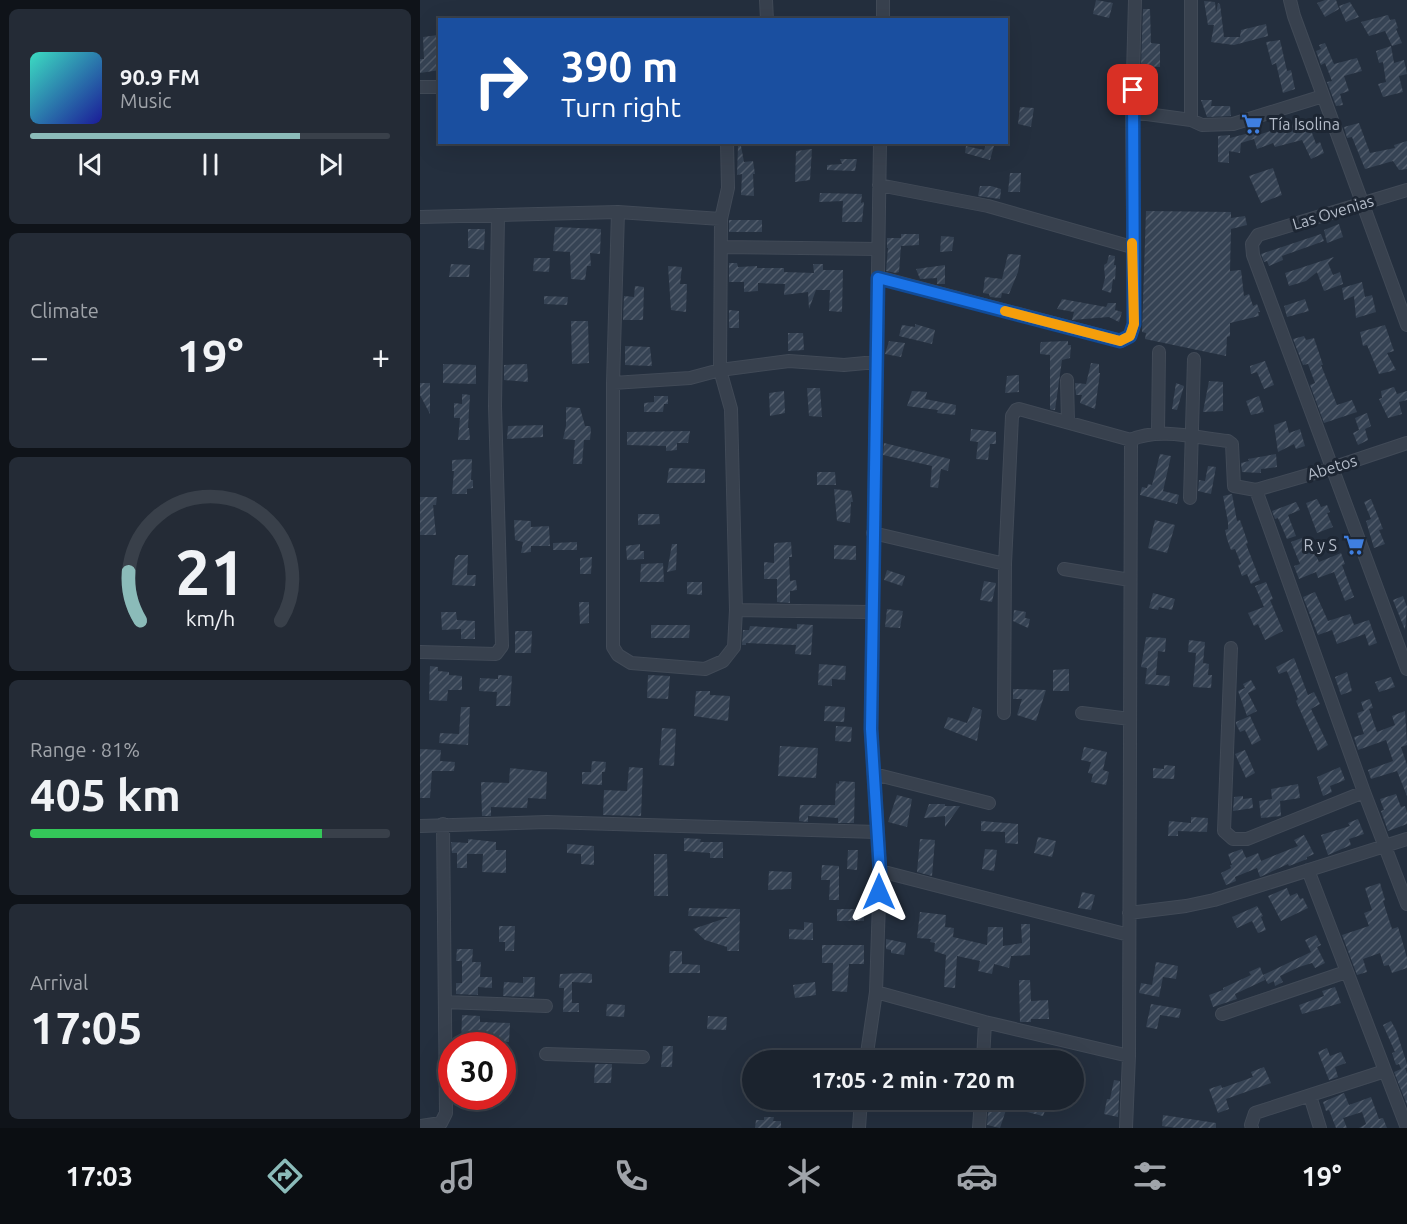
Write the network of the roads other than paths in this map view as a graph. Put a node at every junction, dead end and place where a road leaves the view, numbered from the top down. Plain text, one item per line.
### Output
1 (766, 0) edge
2 (883, 0) edge
3 (1135, 0) edge
4 (1191, 0) edge
5 (1290, 0) edge
6 (767, 18) edge
7 (882, 18) edge
8 (420, 87) edge
9 (438, 87) edge
10 (1323, 96) junction
11 (1132, 112) junction
12 (1191, 120) junction
13 (727, 144) edge
14 (880, 144) edge
15 (879, 185) junction
16 (1407, 190) edge
17 (1362, 204) junction
18 (618, 212) junction
19 (498, 215) junction
20 (420, 217) edge
21 (721, 219) junction
22 (1132, 247) junction
23 (721, 248) junction
24 (878, 249) junction
25 (878, 278) junction
26 (1407, 326) edge
27 (1159, 352) dead end
28 (1194, 359) dead end
29 (876, 362) junction
30 (720, 370) junction
31 (1067, 380) dead end
32 (613, 383) junction
33 (1068, 422) junction
34 (1158, 433) junction
35 (1192, 437) junction
36 (1131, 440) junction
37 (1407, 443) edge
38 (1332, 468) junction
39 (1256, 490) junction
40 (1190, 498) dead end
41 (873, 533) junction
42 (1005, 564) junction
43 (1064, 569) dead end
44 (1131, 580) junction
45 (736, 610) junction
46 (871, 612) junction
47 (1231, 648) dead end
48 (420, 652) edge
49 (1407, 669) edge
50 (1004, 713) dead end
51 (1082, 713) dead end
52 (1130, 719) junction
53 (874, 774) junction
54 (1364, 792) junction
55 (989, 803) dead end
56 (443, 824) junction
57 (420, 825) edge
58 (877, 832) junction
59 (1407, 839) edge
60 (1384, 846) junction
61 (1308, 870) junction
62 (880, 872) junction
63 (1407, 904) edge
64 (1129, 913) junction
65 (1129, 935) junction
66 (1346, 972) junction
67 (876, 992) junction
68 (445, 1002) junction
69 (546, 1006) dead end
70 (1222, 1014) dead end
71 (985, 1022) junction
72 (867, 1050) edge
73 (984, 1050) edge
74 (546, 1054) dead end
75 (1129, 1056) junction
76 (643, 1057) dead end
77 (1385, 1071) junction
78 (1310, 1096) junction
79 (860, 1110) edge
80 (981, 1110) edge
81 (420, 1126) edge
82 (859, 1128) edge
83 (980, 1128) edge
84 (1126, 1128) edge
85 (1252, 1128) edge
86 (1320, 1128) edge
87 (1407, 1128) edge

1 - 6 street
2 - 7 street
3 - 11 street
4 - 12 street
5 - 10 street
8 - 9 street
10 - 12 street
10 - 17 street
11 - 12 street
11 - 22 street
13 - 21 street
14 - 15 street
15 - 22 street
15 - 24 street
16 - 17 street, Las Ovenias
17 - 26 street
17 - 38 street, Las Ovenias
18 - 19 street
18 - 21 street
18 - 32 street
19 - 20 street
19 - 48 street
21 - 23 street
22 - 25 street
23 - 24 street
23 - 30 street
24 - 25 street
25 - 29 street
27 - 34 street
28 - 35 street
29 - 30 street
29 - 41 street
30 - 32 street
30 - 45 street
31 - 33 street
32 - 45 street
33 - 36 street
33 - 42 street
34 - 35 street
34 - 36 street
35 - 39 street
35 - 40 street
36 - 44 street
37 - 38 street, Abetos
38 - 39 street, Abetos
38 - 49 street
39 - 54 street
41 - 42 street
41 - 46 street
42 - 50 street
43 - 44 street
44 - 52 street
45 - 46 street
46 - 53 street
47 - 54 street
51 - 52 street
52 - 64 street
53 - 55 street
53 - 58 street
54 - 60 street
56 - 57 street
56 - 58 street
56 - 68 street
58 - 62 street
59 - 60 street
60 - 61 street
60 - 63 street
61 - 64 street
61 - 66 street
62 - 65 street
62 - 67 street
64 - 65 street
65 - 75 street
66 - 70 street
66 - 77 street
67 - 71 street
67 - 72 street
68 - 69 street
68 - 81 street
71 - 73 street
71 - 75 street
74 - 76 street
75 - 84 street
77 - 78 street
77 - 87 street
78 - 85 street
78 - 86 street
79 - 82 street
80 - 83 street

